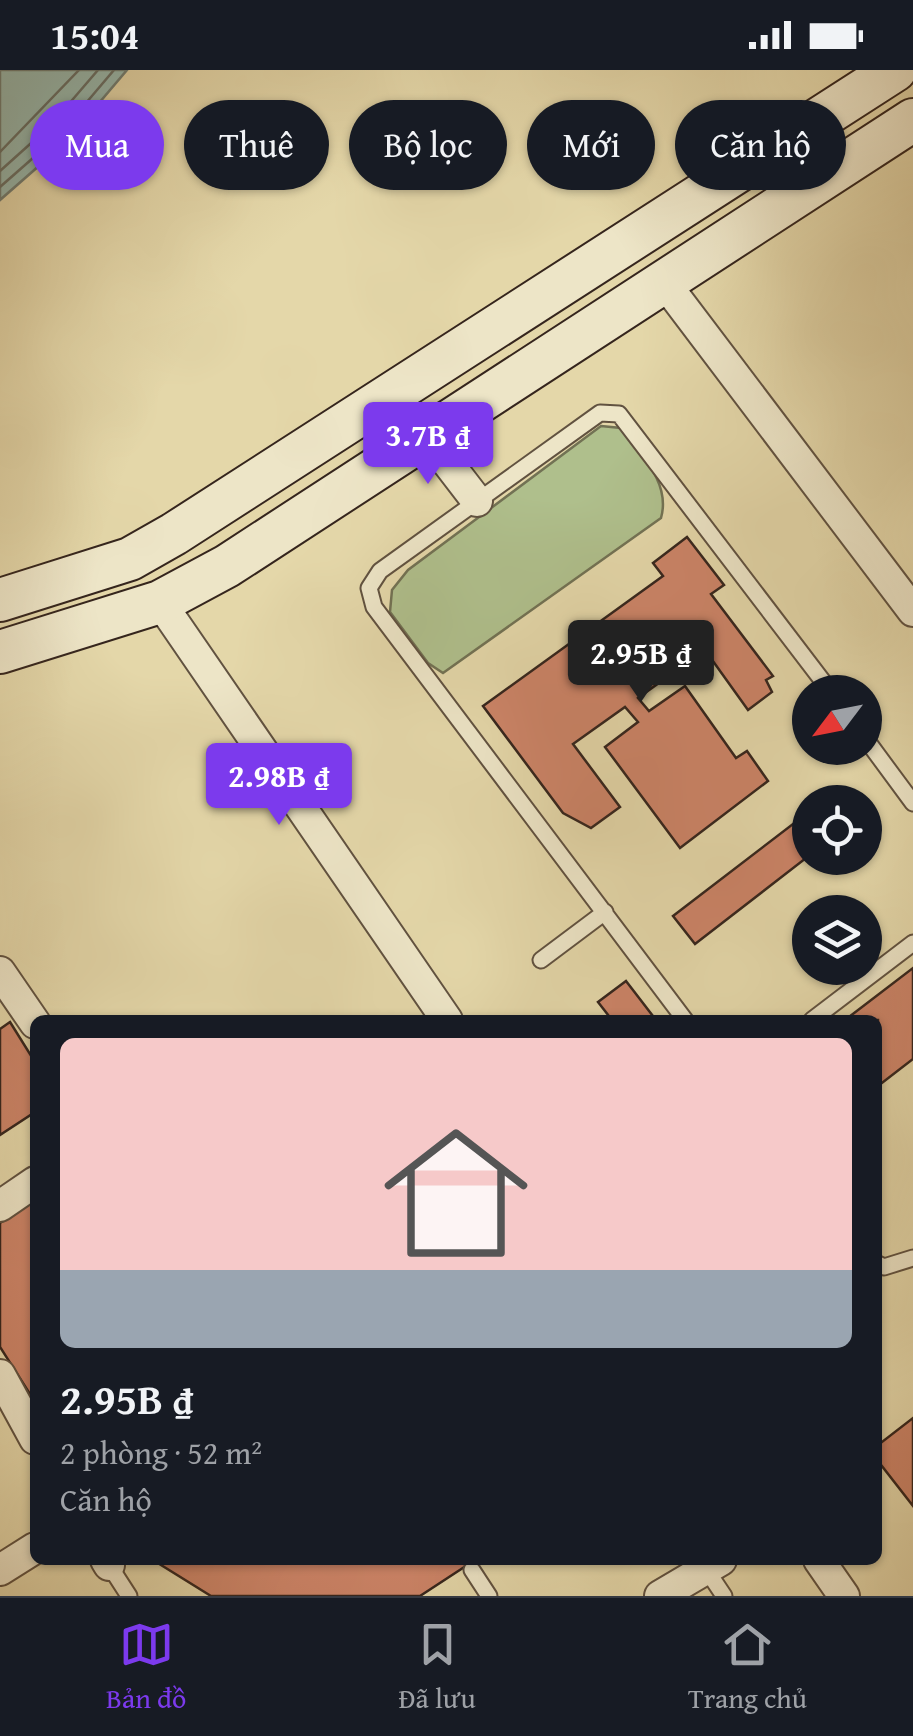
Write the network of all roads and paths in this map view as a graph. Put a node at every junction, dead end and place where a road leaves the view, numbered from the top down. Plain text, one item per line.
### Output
1 (895, 70) edge
2 (913, 120) edge
3 (664, 282) junction
4 (427, 436) junction
5 (477, 502) junction
6 (0, 600) edge
7 (160, 602) junction
8 (913, 611) edge
9 (0, 652) edge
10 (817, 675) edge
11 (882, 761) edge
12 (913, 802) edge
13 (605, 912) junction
14 (913, 943) edge
15 (541, 960) dead end
16 (0, 972) edge
17 (445, 1015) edge
18 (681, 1015) edge
19 (819, 1015) edge
20 (30, 1017) edge
21 (30, 1185) edge
22 (0, 1206) edge
23 (913, 1258) edge
24 (882, 1266) edge
25 (0, 1375) edge
26 (30, 1429) edge
27 (30, 1551) edge
28 (109, 1565) edge
29 (712, 1565) edge
30 (714, 1565) edge
31 (822, 1565) edge
32 (0, 1570) edge
33 (472, 1570) dead end
34 (129, 1596) edge
35 (489, 1596) edge
36 (660, 1596) edge
37 (724, 1596) edge
38 (844, 1596) edge

1 - 6 street
2 - 3 street
3 - 4 street
3 - 8 street
4 - 5 street
4 - 7 street
5 - 10 lane
5 - 13 lane
7 - 9 street
7 - 17 street
11 - 12 lane
13 - 15 lane
13 - 18 lane
14 - 19 lane
16 - 20 street
21 - 22 street
23 - 24 lane
25 - 26 street
27 - 32 street
28 - 34 lane
29 - 36 street
30 - 37 lane
31 - 38 street
33 - 35 lane

